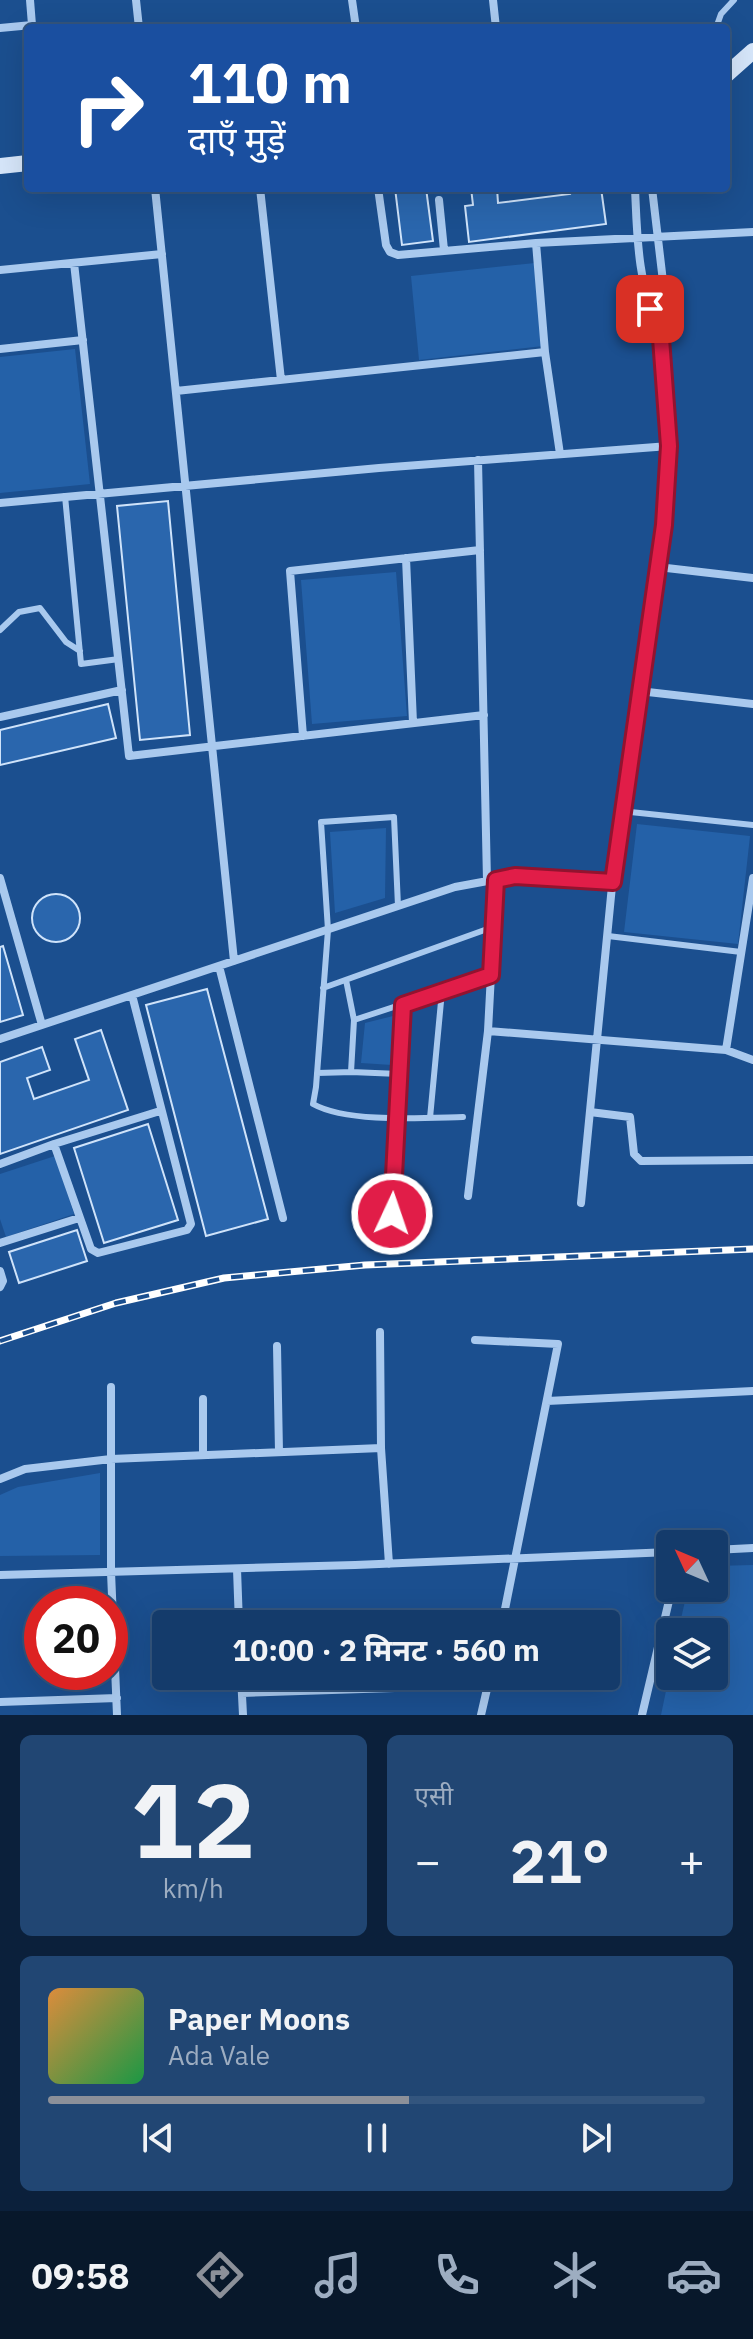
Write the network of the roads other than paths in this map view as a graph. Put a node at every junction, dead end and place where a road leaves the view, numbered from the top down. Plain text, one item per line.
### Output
1 (30, 0) edge
2 (136, 0) edge
3 (352, 0) edge
4 (493, 0) edge
5 (734, 0) edge
6 (32, 24) edge
7 (139, 24) edge
8 (355, 24) edge
9 (496, 24) edge
10 (717, 24) edge
11 (24, 26) edge
12 (0, 28) edge
13 (753, 51) edge
14 (753, 65) edge
15 (730, 71) edge
16 (730, 82) edge
17 (24, 163) edge
18 (0, 166) edge
19 (155, 192) edge
20 (260, 192) edge
21 (379, 192) edge
22 (635, 192) edge
23 (652, 192) edge
24 (439, 200) dead end
25 (753, 232) edge
26 (656, 238) junction
27 (638, 239) junction
28 (536, 243) junction
29 (444, 250) junction
30 (162, 254) junction
31 (74, 263) junction
32 (0, 270) edge
33 (660, 325) junction
34 (83, 340) junction
35 (0, 349) edge
36 (545, 352) junction
37 (281, 380) junction
38 (176, 391) junction
39 (669, 446) junction
40 (560, 454) junction
41 (478, 460) junction
42 (186, 485) junction
43 (100, 493) junction
44 (65, 496) junction
45 (0, 503) edge
46 (480, 550) junction
47 (406, 558) junction
48 (658, 567) junction
49 (753, 578) edge
50 (0, 630) edge
51 (80, 651) junction
52 (119, 659) junction
53 (122, 690) junction
54 (639, 691) junction
55 (753, 704) edge
56 (484, 715) junction
57 (0, 717) edge
58 (413, 723) junction
59 (303, 736) junction
60 (212, 746) junction
61 (621, 811) junction
62 (753, 825) edge
63 (0, 878) edge
64 (753, 878) edge
65 (492, 881) junction
66 (613, 882) junction
67 (398, 906) junction
68 (493, 927) junction
69 (328, 930) junction
70 (608, 936) junction
71 (741, 952) junction
72 (234, 961) junction
73 (219, 966) junction
74 (491, 975) junction
75 (346, 980) junction
76 (323, 988) junction
77 (442, 991) junction
78 (132, 995) junction
79 (403, 1005) junction
80 (354, 1020) junction
81 (42, 1025) junction
82 (488, 1031) junction
83 (0, 1039) edge
84 (598, 1039) junction
85 (726, 1050) junction
86 (753, 1060) edge
87 (357, 1072) junction
88 (317, 1073) junction
89 (399, 1074) junction
90 (160, 1111) junction
91 (590, 1112) junction
92 (463, 1117) dead end
93 (430, 1118) junction
94 (397, 1119) junction
95 (54, 1144) junction
96 (753, 1160) edge
97 (0, 1164) edge
98 (468, 1196) dead end
99 (581, 1203) dead end
100 (392, 1214) dead end
101 (79, 1218) junction
102 (283, 1218) dead end
103 (0, 1243) edge
104 (0, 1271) edge
105 (0, 1287) edge
106 (380, 1332) dead end
107 (475, 1340) dead end
108 (277, 1346) dead end
109 (111, 1387) dead end
110 (753, 1391) edge
111 (203, 1399) dead end
112 (547, 1401) junction
113 (381, 1448) junction
114 (279, 1452) junction
115 (203, 1455) junction
116 (111, 1459) junction
117 (0, 1479) edge
118 (753, 1548) edge
119 (728, 1549) edge
120 (656, 1553) edge
121 (517, 1558) junction
122 (389, 1564) junction
123 (237, 1569) junction
124 (111, 1572) junction
125 (0, 1575) edge
126 (669, 1602) edge
127 (238, 1610) edge
128 (505, 1610) edge
129 (242, 1690) edge
130 (299, 1690) edge
131 (487, 1690) edge
132 (242, 1693) junction
133 (117, 1698) junction
134 (0, 1702) edge
135 (117, 1715) edge
136 (243, 1715) edge
137 (481, 1715) edge
138 (642, 1715) edge

1 - 6 street
2 - 7 street
3 - 8 street
4 - 9 street
5 - 10 lane
11 - 12 street
13 - 15 main road
14 - 16 main road
17 - 18 main road
19 - 30 street
20 - 37 street
21 - 29 street
22 - 27 street
23 - 26 street
24 - 29 street
25 - 26 street
26 - 27 street
26 - 33 street
27 - 28 street
27 - 33 street
28 - 29 street
28 - 36 street
30 - 31 street
30 - 38 street
31 - 32 street
31 - 34 street
33 - 39 street
34 - 35 street
34 - 43 street
36 - 37 street
36 - 40 street
37 - 38 street
38 - 42 street
39 - 40 street
39 - 48 street
40 - 41 street
41 - 42 street
41 - 46 street
42 - 43 street
42 - 60 street
43 - 44 street
43 - 52 street
44 - 45 street
44 - 51 lane
46 - 47 street
46 - 56 street
47 - 58 street
47 - 59 street
48 - 49 street
48 - 54 street
50 - 51 lane
51 - 52 lane
52 - 53 street
53 - 57 street
53 - 60 street
54 - 55 street
54 - 61 street
56 - 58 street
56 - 65 street
58 - 59 street
59 - 60 street
60 - 72 street
61 - 62 lane
61 - 66 street
63 - 81 street
64 - 71 street
65 - 66 street
65 - 67 street
65 - 68 street
66 - 70 street
67 - 69 street
67 - 69 lane
68 - 74 street
68 - 75 lane
69 - 72 street
69 - 76 lane
70 - 71 lane
70 - 84 street
71 - 85 street
72 - 73 street
73 - 78 street
73 - 102 street
74 - 77 lane
74 - 82 street
75 - 76 lane
75 - 80 lane
76 - 88 lane
77 - 79 lane
77 - 93 lane
78 - 81 street
78 - 90 street
79 - 80 lane
79 - 89 lane
80 - 87 lane
81 - 83 street
82 - 84 street
82 - 98 street
84 - 85 street
84 - 91 street
85 - 86 street
87 - 88 lane
87 - 89 lane
88 - 94 lane
89 - 94 lane
90 - 95 street
90 - 101 street
91 - 96 street
91 - 99 street
92 - 93 lane
93 - 94 lane
94 - 100 lane
95 - 97 street
95 - 101 street
101 - 103 street
104 - 105 street
106 - 113 street
107 - 112 street
108 - 114 street
109 - 116 street
110 - 112 street
111 - 115 street
112 - 121 street
113 - 114 street
113 - 122 street
114 - 115 street
115 - 116 street
116 - 117 street
116 - 124 street
118 - 119 street
120 - 121 street
121 - 122 street
121 - 128 street
122 - 123 street
123 - 124 street
123 - 127 street
124 - 125 street
124 - 133 street
126 - 138 street
129 - 132 street
130 - 132 street
131 - 137 street
132 - 136 street
133 - 134 street
133 - 135 street

